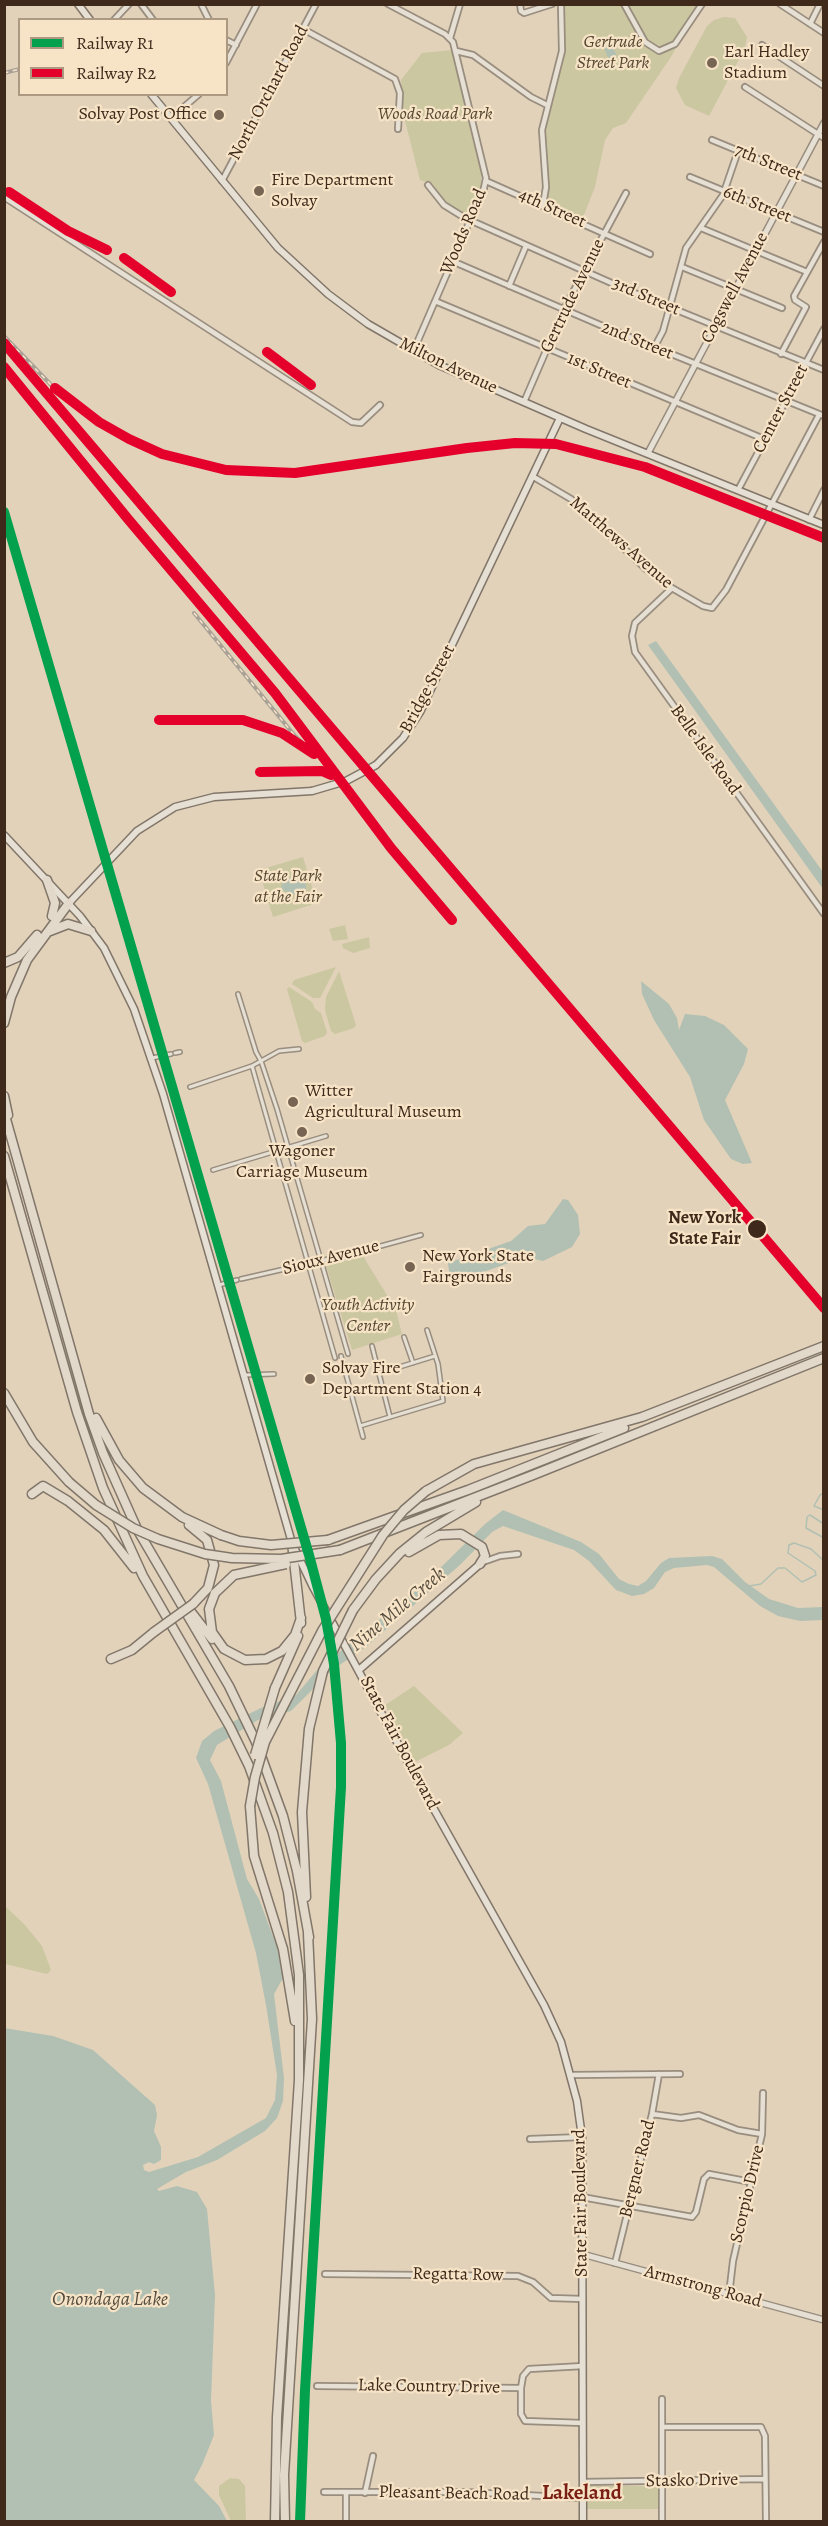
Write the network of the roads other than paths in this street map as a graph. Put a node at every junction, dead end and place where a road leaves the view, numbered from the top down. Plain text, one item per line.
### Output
1 (78, 4) edge
2 (129, 4) edge
3 (141, 4) edge
4 (257, 4) edge
5 (316, 4) edge
6 (388, 4) edge
7 (460, 4) edge
8 (520, 4) edge
9 (552, 4) edge
10 (561, 4) edge
11 (624, 4) edge
12 (702, 4) edge
13 (780, 4) edge
14 (820, 4) edge
15 (88, 18) edge
16 (116, 18) edge
17 (152, 18) edge
18 (810, 24) junction
19 (303, 29) junction
20 (824, 33) edge
21 (450, 38) junction
22 (228, 41) edge
23 (236, 45) junction
24 (762, 45) dead end
25 (456, 51) junction
26 (228, 59) edge
27 (824, 86) edge
28 (744, 87) dead end
29 (153, 96) edge
30 (198, 96) edge
31 (547, 105) junction
32 (171, 118) junction
33 (824, 123) edge
34 (398, 129) dead end
35 (818, 134) junction
36 (824, 138) edge
37 (712, 140) dead end
38 (738, 151) junction
39 (796, 174) junction
40 (690, 177) dead end
41 (222, 181) junction
42 (486, 181) junction
43 (428, 185) dead end
44 (824, 186) edge
45 (725, 192) junction
46 (626, 193) dead end
47 (4, 197) edge
48 (543, 205) junction
49 (776, 212) junction
50 (470, 220) junction
51 (701, 228) junction
52 (605, 232) junction
53 (824, 232) edge
54 (824, 242) edge
55 (526, 246) junction
56 (755, 250) junction
57 (650, 254) dead end
58 (452, 261) junction
59 (682, 267) junction
60 (584, 271) junction
61 (807, 272) junction
62 (509, 286) junction
63 (735, 289) junction
64 (435, 301) junction
65 (669, 307) junction
66 (782, 308) dead end
67 (564, 309) junction
68 (714, 327) junction
69 (824, 328) edge
70 (654, 348) junction
71 (546, 349) junction
72 (413, 351) junction
73 (782, 354) junction
74 (694, 364) junction
75 (805, 364) junction
76 (824, 370) edge
77 (785, 401) junction
78 (524, 402) junction
79 (674, 402) junction
80 (380, 405) dead end
81 (821, 416) edge
82 (560, 418) junction
83 (764, 439) junction
84 (648, 453) junction
85 (532, 476) junction
86 (738, 490) junction
87 (824, 490) edge
88 (772, 504) junction
89 (809, 520) junction
90 (824, 525) edge
91 (672, 588) junction
92 (4, 835) edge
93 (48, 880) junction
94 (69, 903) junction
95 (824, 914) edge
96 (52, 916) junction
97 (91, 931) junction
98 (40, 939) junction
99 (4, 963) edge
100 (238, 994) dead end
101 (4, 1023) edge
102 (299, 1049) dead end
103 (180, 1052) dead end
104 (152, 1058) junction
105 (261, 1061) junction
106 (252, 1066) junction
107 (190, 1087) dead end
108 (4, 1096) edge
109 (4, 1112) edge
110 (9, 1128) junction
111 (326, 1136) dead end
112 (288, 1147) junction
113 (276, 1151) junction
114 (4, 1156) edge
115 (213, 1170) dead end
116 (421, 1235) dead end
117 (322, 1260) junction
118 (309, 1263) junction
119 (217, 1285) junction
120 (427, 1330) dead end
121 (404, 1337) dead end
122 (372, 1346) dead end
123 (824, 1347) edge
124 (348, 1354) dead end
125 (341, 1356) dead end
126 (435, 1356) junction
127 (336, 1358) dead end
128 (824, 1358) edge
129 (413, 1363) junction
130 (78, 1367) junction
131 (379, 1373) junction
132 (274, 1374) dead end
133 (243, 1376) junction
134 (4, 1393) edge
135 (704, 1395) junction
136 (390, 1417) junction
137 (360, 1426) junction
138 (363, 1437) dead end
139 (533, 1475) junction
140 (32, 1494) dead end
141 (159, 1501) junction
142 (292, 1543) joint
143 (339, 1550) junction
144 (518, 1554) dead end
145 (480, 1564) junction
146 (157, 1565) junction
147 (300, 1570) junction
148 (376, 1579) junction
149 (158, 1603) junction
150 (301, 1618) junction
151 (224, 1649) junction
152 (111, 1659) dead end
153 (360, 1669) junction
154 (250, 1806) junction
155 (309, 1937) junction
156 (658, 2074) junction
157 (680, 2074) dead end
158 (570, 2075) junction
159 (763, 2093) dead end
160 (297, 2099) junction
161 (652, 2114) junction
162 (762, 2134) junction
163 (582, 2137) junction
164 (530, 2139) dead end
165 (751, 2182) junction
166 (582, 2197) junction
167 (630, 2205) junction
168 (582, 2254) junction
169 (615, 2263) junction
170 (325, 2274) dead end
171 (729, 2295) junction
172 (583, 2299) junction
173 (824, 2320) edge
174 (582, 2366) junction
175 (317, 2386) dead end
176 (521, 2388) junction
177 (662, 2399) dead end
178 (582, 2423) junction
179 (663, 2427) junction
180 (372, 2456) dead end
181 (765, 2479) junction
182 (662, 2481) junction
183 (583, 2482) junction
184 (324, 2492) dead end
185 (346, 2493) junction
186 (365, 2493) junction
187 (583, 2498) junction
188 (275, 2522) edge
189 (285, 2522) edge
190 (346, 2522) edge
191 (583, 2522) edge
192 (662, 2522) edge
193 (766, 2522) edge

1 - 15 main road
2 - 16 street
3 - 17 street
4 - 23 street
5 - 19 street, North Orchard Road
6 - 21 street
7 - 21 street
8 - 9 street
10 - 31 street
11 - 12 street
13 - 18 street
14 - 18 street
18 - 20 street
19 - 34 street
19 - 41 street, North Orchard Road
21 - 25 street, Woods Road
22 - 23 street
23 - 26 street
24 - 27 street
25 - 31 street
25 - 42 street, Woods Road
28 - 35 street
29 - 32 main road, Milton Avenue
30 - 32 street
31 - 48 street
32 - 41 main road, Milton Avenue
33 - 35 street, Cogswell Avenue
35 - 36 street
35 - 39 street, Cogswell Avenue
37 - 38 street, 7th Street
38 - 39 street, 7th Street
38 - 45 street
39 - 44 street, 7th Street
39 - 49 street, Cogswell Avenue
40 - 45 street, 6th Street
41 - 72 main road, Milton Avenue
42 - 48 street, 4th Street
42 - 50 street, Woods Road
43 - 50 street, 3rd Street
45 - 49 street, 6th Street
45 - 51 street
46 - 52 street, Gertrude Avenue
47 - 80 street
48 - 52 street, 4th Street
49 - 53 street, 6th Street
49 - 56 street, Cogswell Avenue
50 - 55 street, 3rd Street
50 - 58 street, Woods Road
51 - 56 street
51 - 59 street
52 - 57 street, 4th Street
52 - 60 street, Gertrude Avenue
54 - 61 street
55 - 60 street, 3rd Street
55 - 62 street
56 - 61 street
56 - 63 street, Cogswell Avenue
58 - 62 street, 2nd Street
58 - 64 street, Woods Road
59 - 63 street
59 - 65 street
60 - 65 street, 3rd Street
60 - 67 street, Gertrude Avenue
61 - 73 street
62 - 67 street, 2nd Street
63 - 66 street
63 - 68 street, Cogswell Avenue
64 - 71 street, 1st Street
64 - 72 street, Woods Road
65 - 68 street, 3rd Street
65 - 70 street
67 - 70 street, 2nd Street
67 - 71 street, Gertrude Avenue
68 - 73 street, 3rd Street
68 - 74 street, Cogswell Avenue
69 - 75 street, Center Street
70 - 74 street, 2nd Street
71 - 78 street, Gertrude Avenue
71 - 79 street, 1st Street
72 - 78 main road, Milton Avenue
73 - 75 street, 3rd Street
74 - 77 street, 2nd Street
74 - 79 street, Cogswell Avenue
75 - 76 street, 3rd Street
75 - 77 street, Center Street
77 - 81 street, 2nd Street
77 - 83 street, Center Street
78 - 82 main road, Milton Avenue
79 - 83 street, 1st Street
79 - 84 street, Cogswell Avenue
81 - 88 street
82 - 84 main road, Milton Avenue
82 - 85 main road, Bridge Street
83 - 86 street, Center Street
84 - 86 main road, Milton Avenue
85 - 91 street, Matthews Avenue
85 - 94 main road, Bridge Street, bridge
86 - 88 main road, Milton Avenue
87 - 89 street
88 - 89 main road, Milton Avenue
88 - 91 street, Matthews Avenue
89 - 90 main road, Milton Avenue
91 - 95 street, Belle Isle Road
92 - 93 main road
93 - 94 main road
93 - 96 highway
94 - 96 highway
94 - 97 main road
94 - 98 highway
96 - 99 highway
97 - 98 highway
97 - 104 main road
98 - 101 highway
100 - 105 street
102 - 105 street
103 - 104 street
104 - 119 main road
105 - 106 street
105 - 112 street
106 - 107 street
106 - 113 street
108 - 110 highway
109 - 110 highway
110 - 130 highway
111 - 112 street
112 - 113 street
112 - 117 street
113 - 115 street
113 - 118 street
114 - 149 highway
116 - 117 street, Sioux Avenue
117 - 118 street, Sioux Avenue
117 - 124 street
118 - 119 street, Sioux Avenue
118 - 127 street
119 - 133 main road
120 - 126 street
121 - 129 street
122 - 131 street
123 - 135 highway
125 - 137 street
126 - 129 street
126 - 136 street
128 - 139 highway
129 - 131 street
130 - 141 highway
130 - 146 highway
131 - 136 street
132 - 133 street
133 - 142 main road
134 - 143 highway, bridge
135 - 141 highway, bridge
135 - 154 highway, bridge
136 - 137 street
137 - 138 street
139 - 143 highway
139 - 148 highway
140 - 149 highway
141 - 152 highway, bridge
142 - 147 highway
143 - 151 highway, bridge
144 - 145 street
145 - 148 highway
145 - 153 main road
146 - 151 highway
146 - 155 highway
147 - 150 highway
147 - 153 main road, State Fair Boulevard
148 - 155 highway, bridge
149 - 160 highway
150 - 151 highway
150 - 154 highway, bridge
153 - 158 main road, State Fair Boulevard
154 - 160 highway
155 - 189 highway
156 - 157 street
156 - 158 street
156 - 161 street, Bergner Road
158 - 163 main road, State Fair Boulevard
159 - 162 street, Scorpio Drive
160 - 188 highway
161 - 162 street
161 - 167 street, Bergner Road
162 - 165 street, Scorpio Drive
163 - 164 street
163 - 166 main road, State Fair Boulevard
165 - 167 street
165 - 171 street, Scorpio Drive
166 - 167 street
166 - 168 main road, State Fair Boulevard
167 - 169 street, Bergner Road
168 - 169 street, Armstrong Road
168 - 172 main road, State Fair Boulevard
169 - 171 street, Armstrong Road
170 - 172 street, Regatta Row
171 - 173 street, Armstrong Road
172 - 174 main road, State Fair Boulevard
174 - 176 street
174 - 178 main road, State Fair Boulevard
175 - 176 street, Lake Country Drive
176 - 178 street, Lake Country Drive
177 - 179 street
178 - 183 main road, State Fair Boulevard
179 - 181 street
179 - 182 street
180 - 186 street
181 - 182 street, Stasko Drive
181 - 193 street
182 - 183 street, Stasko Drive
182 - 192 street
183 - 187 main road, State Fair Boulevard
184 - 185 street, Pleasant Beach Road
185 - 186 street, Pleasant Beach Road
185 - 190 street
186 - 187 street, Pleasant Beach Road
187 - 191 main road, State Fair Boulevard

